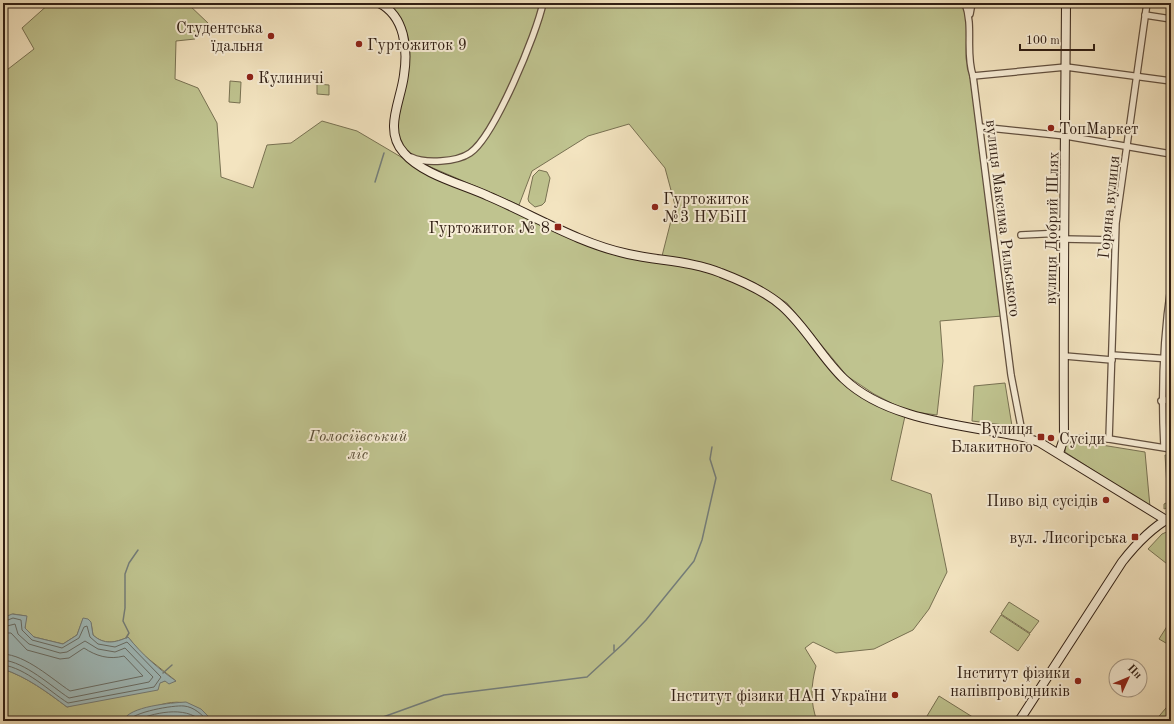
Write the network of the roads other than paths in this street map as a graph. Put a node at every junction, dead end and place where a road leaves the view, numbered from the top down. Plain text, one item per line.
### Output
1 (379, 3) edge
2 (543, 3) edge
3 (965, 3) edge
4 (972, 3) edge
5 (1066, 3) edge
6 (1147, 3) edge
7 (1145, 15) junction
8 (970, 16) junction
9 (1171, 19) edge
10 (1066, 67) junction
11 (973, 76) junction
12 (1136, 77) junction
13 (1171, 81) edge
14 (980, 127) junction
15 (1066, 136) junction
16 (1127, 146) junction
17 (404, 153) junction
18 (1171, 154) edge
19 (1021, 235) dead end
20 (1063, 236) junction
21 (1115, 240) junction
22 (1171, 286) edge
23 (1065, 356) junction
24 (1112, 358) junction
25 (1163, 358) junction
26 (1171, 358) edge
27 (1171, 399) edge
28 (1161, 401) junction
29 (1023, 436) junction
30 (1064, 438) junction
31 (1109, 439) junction
32 (1164, 446) junction
33 (1171, 448) edge
34 (1059, 453) junction
35 (1169, 520) edge
36 (1020, 721) edge

1 - 17 street
2 - 17 street
3 - 8 street, вулиця Максима Рильського
4 - 8 street
5 - 10 street, вулиця Добрий Шлях
6 - 7 street, Горяна вулиця
7 - 9 street
7 - 12 street, Горяна вулиця
8 - 11 street, вулиця Максима Рильського
10 - 11 street
10 - 12 street
10 - 15 street, вулиця Добрий Шлях
11 - 14 street, вулиця Максима Рильського
12 - 13 street
12 - 16 street, Горяна вулиця
14 - 15 street
14 - 29 street, вулиця Максима Рильського
15 - 16 street
15 - 20 street, вулиця Добрий Шлях
16 - 18 street
16 - 21 street, Горяна вулиця
17 - 29 street
19 - 20 street
20 - 21 street
20 - 23 street, вулиця Добрий Шлях
21 - 24 street, Горяна вулиця
22 - 25 street
23 - 24 street
23 - 30 street, вулиця Добрий Шлях
24 - 25 street
24 - 31 street, Горяна вулиця
25 - 26 street
25 - 28 street
27 - 28 street
28 - 32 street
29 - 34 street
30 - 31 street
30 - 34 street, вулиця Добрий Шлях
31 - 32 street
32 - 33 street
34 - 35 street
35 - 36 street

